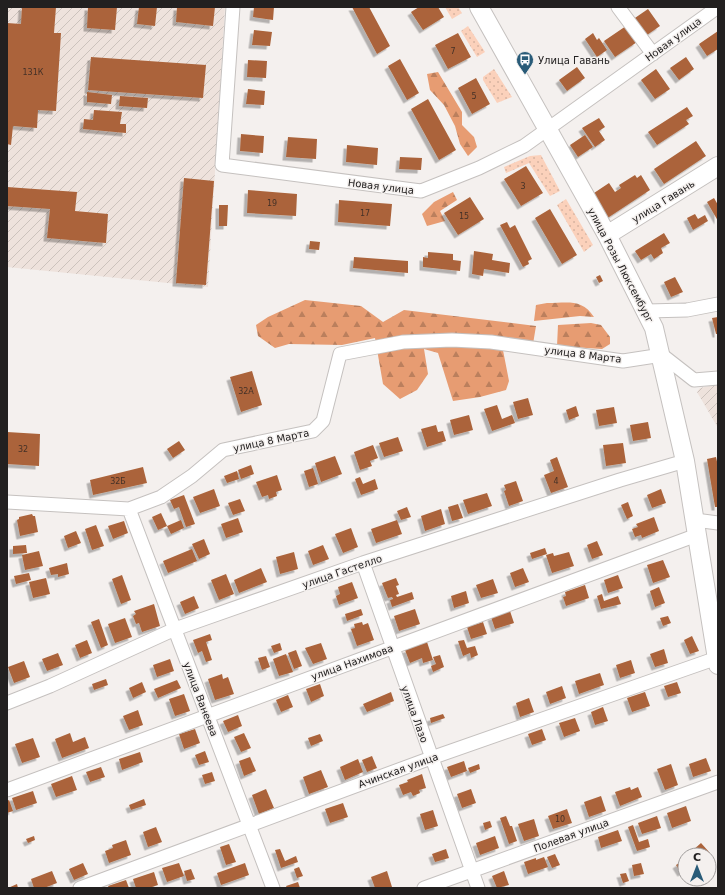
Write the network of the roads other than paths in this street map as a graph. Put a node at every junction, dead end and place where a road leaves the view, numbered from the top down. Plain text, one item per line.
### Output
1 (233, 7) edge
2 (479, 7) edge
3 (618, 7) edge
4 (718, 7) edge
5 (653, 54) junction
6 (548, 130) junction
7 (718, 166) edge
8 (607, 235) junction
9 (718, 304) edge
10 (647, 311) junction
11 (662, 355) junction
12 (718, 378) edge
13 (685, 461) junction
14 (7, 502) edge
15 (129, 509) junction
16 (718, 523) edge
17 (696, 528) junction
18 (363, 563) junction
19 (175, 629) junction
20 (392, 648) junction
21 (717, 662) edge
22 (7, 703) edge
23 (208, 716) junction
24 (431, 758) junction
25 (718, 782) edge
26 (7, 790) edge
27 (249, 824) junction
28 (471, 870) junction
29 (80, 888) edge
30 (273, 888) edge
31 (424, 888) edge
32 (478, 888) edge

1 - 6 street, Новая улица
2 - 6 street, улица Розы Люксембург
3 - 5 street
4 - 5 street, Новая улица
5 - 6 street, Новая улица
6 - 8 street, улица Розы Люксембург
7 - 8 street, улица Гавань
8 - 10 street, улица Розы Люксембург
9 - 10 street
10 - 11 street, улица Розы Люксембург
11 - 12 street
11 - 13 street, улица Розы Люксембург
11 - 15 street, улица 8 Марта
13 - 17 street, улица Розы Люксембург
13 - 18 street, улица Гастелло
14 - 15 street, улица 8 Марта
15 - 19 street, улица Ванеева
16 - 17 street
17 - 20 street, улица Нахимова
17 - 21 street, улица Розы Люксембург
18 - 19 street, улица Гастелло
18 - 20 street, улица Лазо
19 - 22 street, улица Гастелло
19 - 23 street, улица Ванеева
20 - 23 street, улица Нахимова
20 - 24 street, улица Лазо
21 - 24 street, Ачинская улица
23 - 26 street, улица Нахимова
23 - 27 street, улица Ванеева
24 - 27 street, Ачинская улица
24 - 28 street, улица Лазо
25 - 28 street, Полевая улица
27 - 29 street, Ачинская улица
27 - 30 street, улица Ванеева
28 - 31 street, Полевая улица
28 - 32 street, улица Лазо

